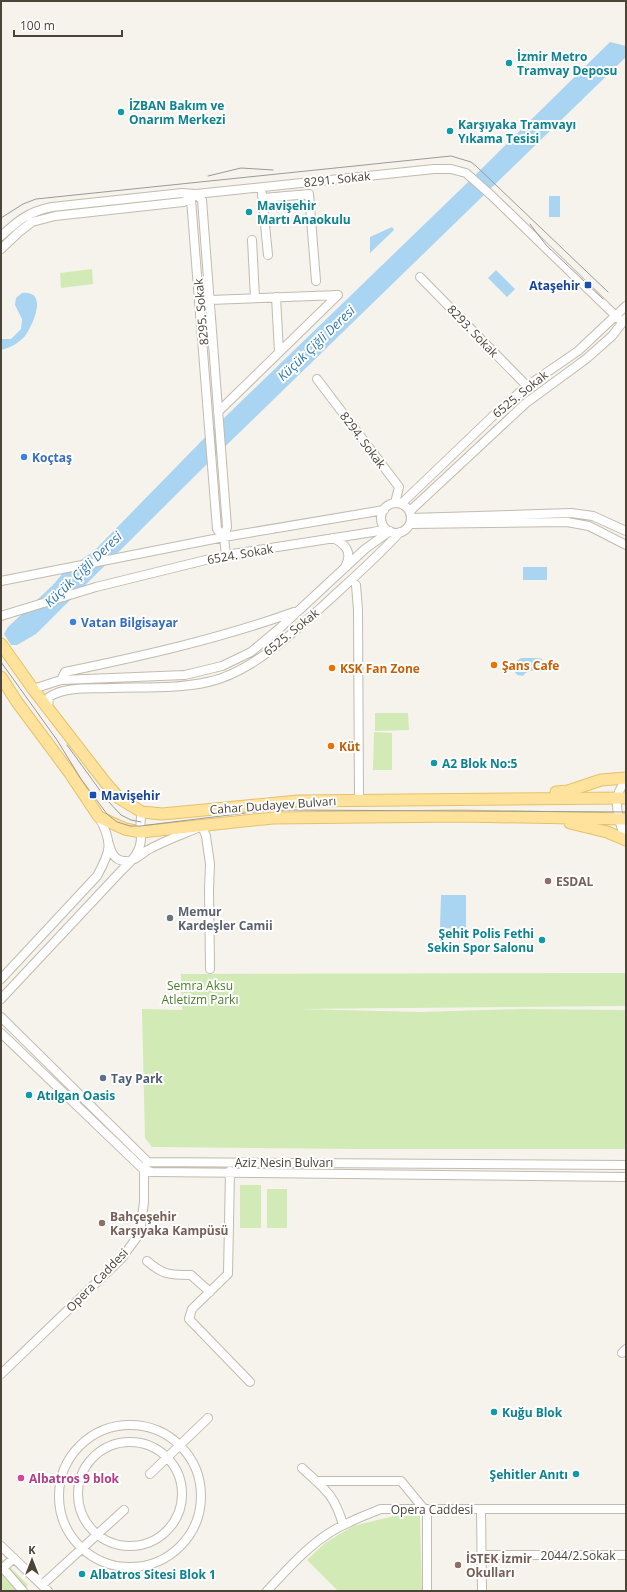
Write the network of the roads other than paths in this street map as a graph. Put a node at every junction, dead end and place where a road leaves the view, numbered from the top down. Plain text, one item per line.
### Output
1 (262, 187) junction
2 (194, 196) junction
3 (263, 198) junction
4 (1, 236) edge
5 (252, 240) dead end
6 (1, 248) edge
7 (268, 255) dead end
8 (420, 277) dead end
9 (316, 280) dead end
10 (276, 297) junction
11 (255, 298) junction
12 (210, 300) junction
13 (626, 306) edge
14 (615, 316) junction
15 (624, 320) edge
16 (279, 352) junction
17 (317, 379) dead end
18 (527, 386) junction
19 (218, 414) junction
20 (398, 503) junction
21 (384, 510) junction
22 (410, 518) junction
23 (388, 530) junction
24 (400, 532) junction
25 (626, 532) edge
26 (224, 537) junction
27 (333, 538) junction
28 (626, 545) edge
29 (226, 555) junction
30 (340, 573) junction
31 (1, 581) edge
32 (356, 585) dead end
33 (298, 611) junction
34 (2, 615) edge
35 (1, 644) edge
36 (1, 677) edge
37 (61, 680) junction
38 (33, 689) junction
39 (48, 707) junction
40 (626, 778) edge
41 (626, 781) edge
42 (506, 798) junction
43 (622, 798) edge
44 (359, 800) junction
45 (142, 812) junction
46 (99, 817) junction
47 (530, 817) junction
48 (622, 818) edge
49 (202, 826) junction
50 (141, 832) junction
51 (626, 836) edge
52 (626, 840) edge
53 (109, 844) junction
54 (133, 860) junction
55 (210, 969) dead end
56 (1, 979) edge
57 (1, 999) edge
58 (1, 1017) edge
59 (1, 1033) edge
60 (148, 1162) junction
61 (626, 1165) edge
62 (148, 1171) junction
63 (230, 1171) junction
64 (626, 1177) edge
65 (147, 1261) dead end
66 (210, 1292) junction
67 (1, 1374) edge
68 (250, 1382) dead end
69 (208, 1418) dead end
70 (181, 1446) junction
71 (168, 1456) junction
72 (302, 1468) dead end
73 (150, 1474) dead end
74 (316, 1481) junction
75 (426, 1509) junction
76 (481, 1509) junction
77 (626, 1509) edge
78 (124, 1510) dead end
79 (343, 1525) junction
80 (98, 1535) junction
81 (1, 1546) edge
82 (81, 1548) junction
83 (482, 1555) junction
84 (626, 1555) edge
85 (14, 1558) junction
86 (45, 1588) edge
87 (23, 1591) edge
88 (267, 1591) edge
89 (426, 1591) edge
90 (482, 1591) edge

1 - 2 street, 8291. Sokak
1 - 3 street
1 - 14 street, 8291. Sokak
2 - 4 street, 8291. Sokak
2 - 6 street, 8291. Sokak
2 - 12 street, 8295. Sokak
2 - 26 street, 8295. Sokak
3 - 7 street
3 - 9 street
5 - 11 street
8 - 18 street, 8293. Sokak
10 - 11 street
10 - 16 street
10 - 16 street
11 - 12 street
12 - 19 street, 8295. Sokak
13 - 14 street, 6525. Sokak
14 - 15 street, 8291. Sokak
14 - 18 street, 6525. Sokak
15 - 22 street, 6525. Sokak
16 - 19 street
17 - 20 street, 8294. Sokak
18 - 20 street, 6525. Sokak
19 - 26 street, 8295. Sokak
20 - 21 street
20 - 22 street
21 - 23 street
21 - 26 street, 6524. Sokak
22 - 24 street
22 - 25 street
22 - 28 street
23 - 24 street
23 - 27 street, 6524. Sokak
23 - 30 street, 6525. Sokak
24 - 39 street, 6525. Sokak
26 - 29 street
26 - 31 street, 6524. Sokak
27 - 29 street, 6524. Sokak
27 - 30 street
29 - 34 street, 6524. Sokak
30 - 33 street, 6525. Sokak
32 - 44 street
33 - 37 street
33 - 37 street, 6525. Sokak
35 - 38 main road, Cahar Dudayev Bulvarı
36 - 46 main road
37 - 38 street, 6525. Sokak
38 - 39 main road, Cahar Dudayev Bulvarı
39 - 45 main road, Cahar Dudayev Bulvarı
40 - 42 main road
41 - 43 street
42 - 43 main road, Cahar Dudayev Bulvarı
42 - 44 main road, Cahar Dudayev Bulvarı
43 - 48 street
44 - 45 main road, Cahar Dudayev Bulvarı
45 - 50 street
46 - 50 main road, Cahar Dudayev Bulvarı
46 - 53 street
47 - 48 main road, Cahar Dudayev Bulvarı
47 - 49 main road, Cahar Dudayev Bulvarı
47 - 52 main road
48 - 51 street
49 - 50 main road, Cahar Dudayev Bulvarı
49 - 54 street
49 - 55 street
50 - 54 street
53 - 54 street
53 - 56 street
54 - 57 street
58 - 60 street
59 - 62 street
60 - 61 street, Aziz Nesin Bulvarı
60 - 62 street
62 - 63 street, Aziz Nesin Bulvarı
62 - 67 street, Opera Caddesi
63 - 64 street, Aziz Nesin Bulvarı
63 - 66 street
65 - 66 street
66 - 68 street
69 - 70 street
70 - 71 street
70 - 82 street
70 - 82 street
71 - 73 street
71 - 80 street
71 - 80 street
72 - 74 street
74 - 75 street
74 - 79 street
75 - 76 street, Opera Caddesi
75 - 79 street, Opera Caddesi
75 - 89 street
76 - 77 street, Opera Caddesi
76 - 83 street
78 - 80 street
79 - 88 street, Opera Caddesi
80 - 82 street
81 - 85 street
82 - 86 street
83 - 84 street, 2044/2.Sokak
83 - 90 street
85 - 86 street
85 - 87 street

